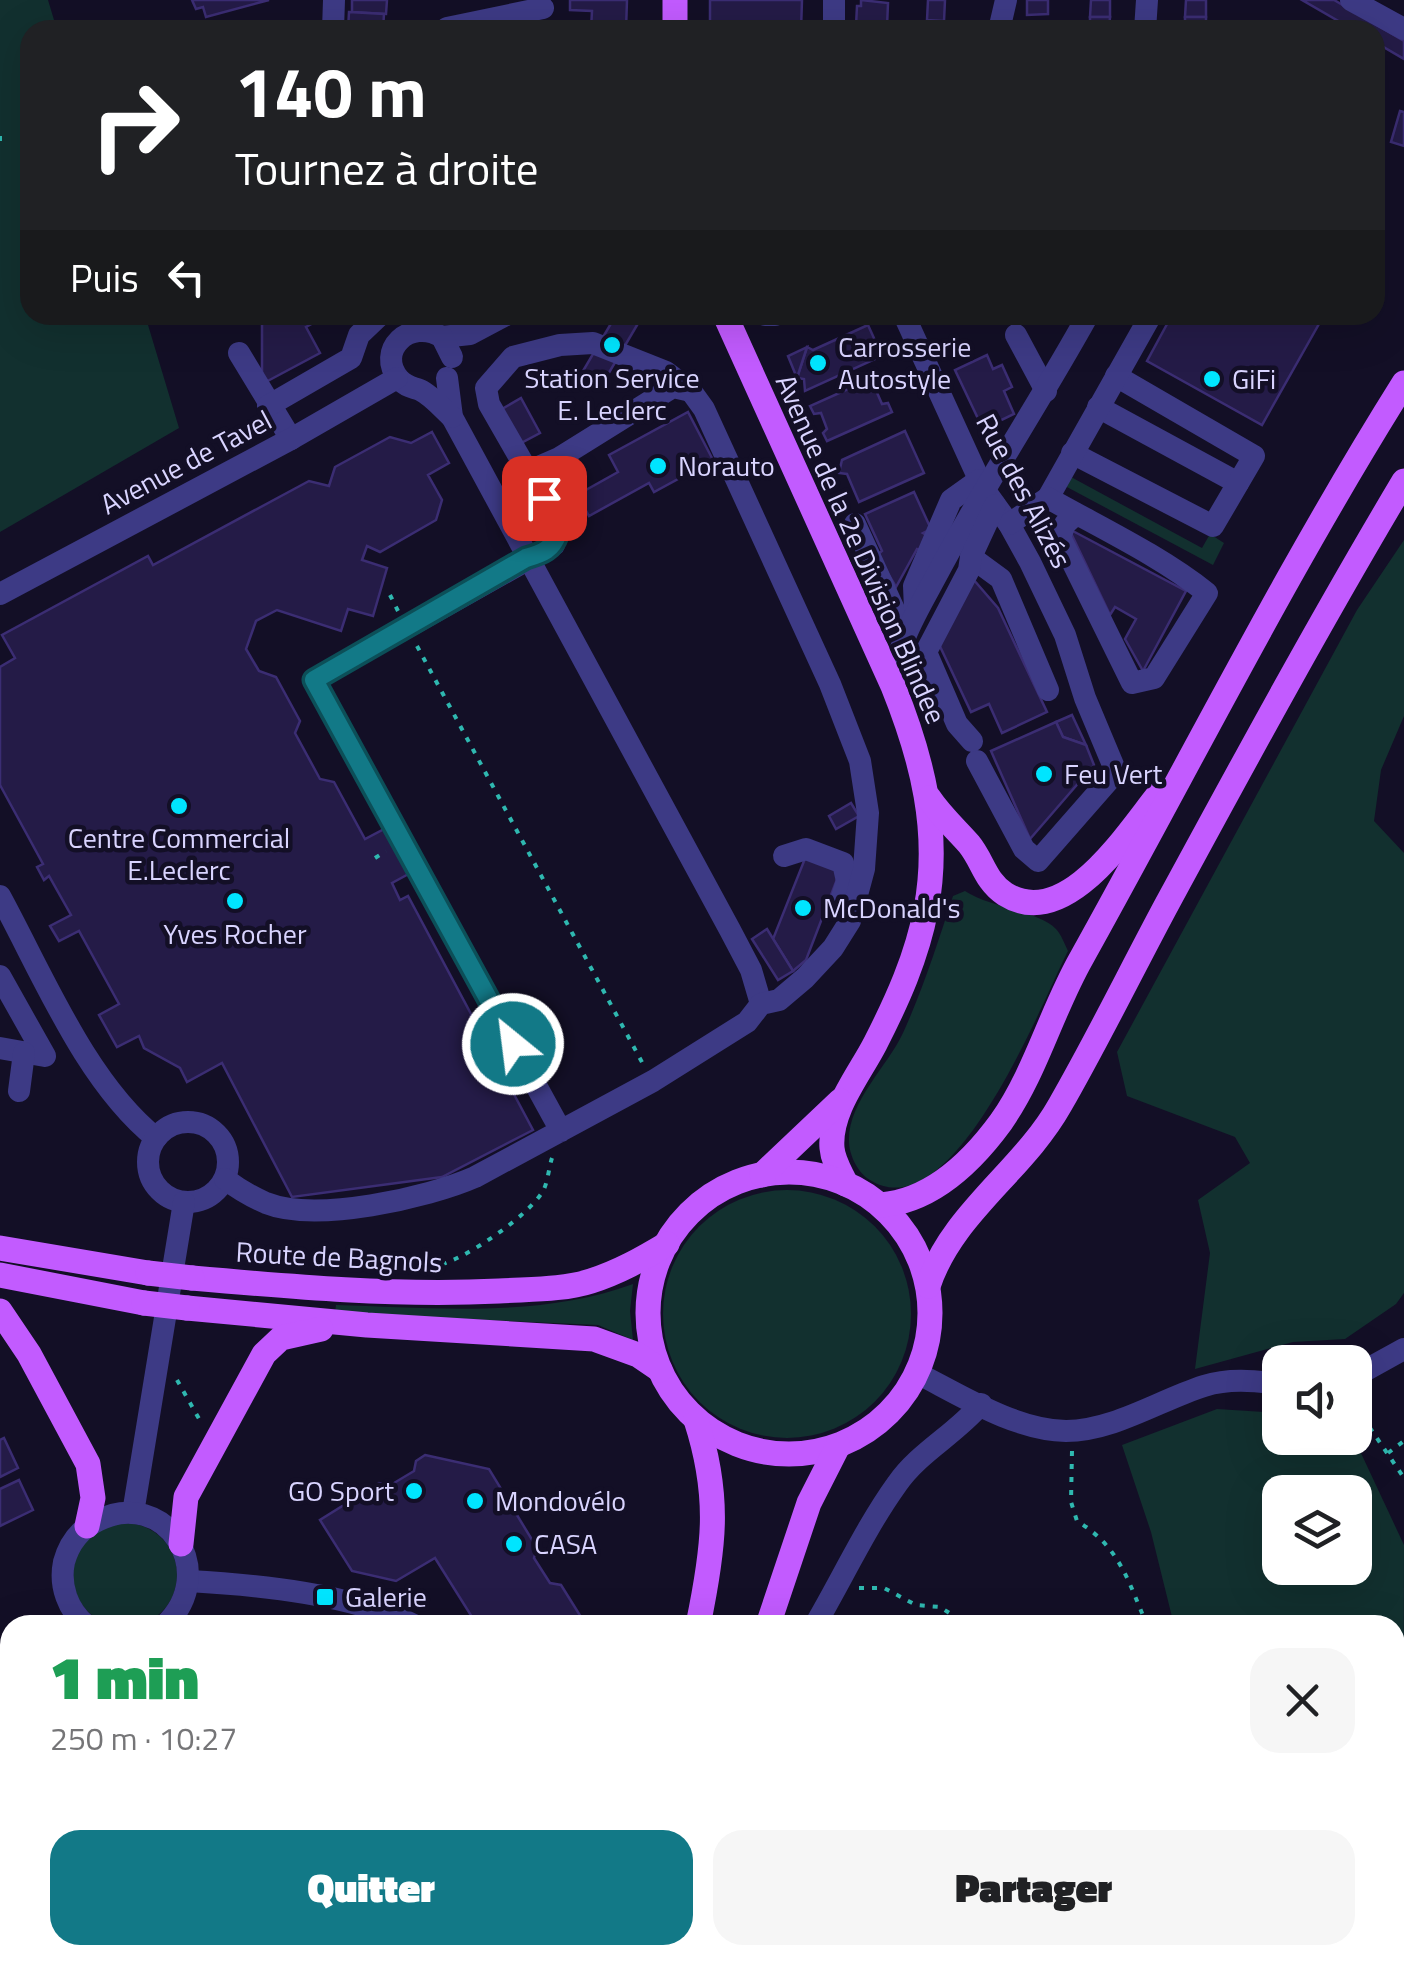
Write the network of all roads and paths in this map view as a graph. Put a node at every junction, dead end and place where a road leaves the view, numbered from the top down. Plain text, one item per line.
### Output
1 (1351, 0) edge
2 (543, 12) edge
3 (495, 20) edge
4 (1404, 29) edge
5 (0, 136) edge
6 (0, 148) edge
7 (370, 325) edge
8 (487, 325) edge
9 (730, 325) edge
10 (909, 325) edge
11 (1082, 325) edge
12 (1145, 325) edge
13 (1016, 335) dead end
14 (437, 343) edge
15 (239, 354) dead end
16 (1116, 376) junction
17 (398, 378) junction
18 (1404, 384) edge
19 (422, 390) junction
20 (692, 391) junction
21 (1046, 391) junction
22 (268, 406) junction
23 (1098, 406) junction
24 (452, 417) junction
25 (291, 440) junction
26 (1072, 454) junction
27 (528, 471) junction
28 (1404, 482) edge
29 (1238, 483) junction
30 (986, 491) junction
31 (1048, 498) junction
32 (1076, 514) junction
33 (856, 524) dead end
34 (1009, 524) junction
35 (526, 558) junction
36 (971, 558) junction
37 (0, 594) edge
38 (390, 595) dead end
39 (911, 624) junction
40 (408, 628) junction
41 (893, 686) junction
42 (1048, 690) dead end
43 (1197, 749) junction
44 (928, 796) junction
45 (386, 851) dead end
46 (784, 856) dead end
47 (375, 858) dead end
48 (0, 896) edge
49 (833, 948) junction
50 (0, 976) edge
51 (760, 1004) junction
52 (0, 1048) edge
53 (24, 1052) junction
54 (652, 1082) junction
55 (19, 1091) dead end
56 (846, 1093) junction
57 (156, 1138) junction
58 (557, 1142) junction
59 (762, 1175) junction
60 (225, 1179) junction
61 (846, 1184) junction
62 (184, 1202) junction
63 (881, 1205) junction
64 (667, 1244) junction
65 (0, 1248) edge
66 (403, 1265) dead end
67 (0, 1274) edge
68 (928, 1286) junction
69 (0, 1311) edge
70 (367, 1325) junction
71 (1404, 1348) edge
72 (1372, 1366) edge
73 (660, 1370) junction
74 (918, 1373) junction
75 (173, 1374) dead end
76 (1262, 1382) edge
77 (981, 1404) junction
78 (696, 1420) junction
79 (1372, 1429) edge
80 (1068, 1431) junction
81 (210, 1434) dead end
82 (1404, 1441) edge
83 (838, 1446) junction
84 (1388, 1454) junction
85 (1404, 1478) edge
86 (133, 1513) junction
87 (87, 1526) junction
88 (181, 1544) junction
89 (189, 1582) junction
90 (840, 1582) junction
91 (75, 1615) edge
92 (173, 1615) edge
93 (395, 1615) edge
94 (699, 1615) edge
95 (771, 1615) edge
96 (821, 1615) edge
97 (952, 1615) edge
98 (1143, 1615) edge

1 - 4 street
2 - 3 street
5 - 6 path
7 - 22 street
8 - 14 street
9 - 41 main road, Avenue de la 2e Division Blindee
10 - 30 street, Rue des Alizés
11 - 21 street
12 - 16 street
13 - 21 street
14 - 17 street
14 - 19 street
14 - 24 street
15 - 22 street
16 - 23 street
16 - 29 street
17 - 19 street
17 - 25 street, Avenue de Tavel
18 - 43 main road
19 - 24 street
20 - 27 street
20 - 27 street
20 - 49 street
21 - 30 street
22 - 25 street
23 - 26 street
23 - 29 street
24 - 35 street
25 - 37 street, Avenue de Tavel
26 - 29 street
26 - 31 street
27 - 35 street
28 - 68 main road
30 - 34 street, Rue des Alizés
30 - 36 street
30 - 39 street
31 - 32 street
31 - 34 street
32 - 32 street
33 - 39 street
34 - 36 street, Rue des Alizés
35 - 40 street
35 - 51 street
36 - 42 street
38 - 40 path
39 - 41 street
40 - 54 path
40 - 58 street
41 - 44 main road, Avenue de la 2e Division Blindee
43 - 44 main road
43 - 63 main road
44 - 56 main road, Avenue de la 2e Division Blindee
45 - 47 path
46 - 49 street
48 - 57 street
49 - 51 street
50 - 53 street
51 - 54 street
52 - 53 street
53 - 55 street
54 - 58 street
56 - 59 main road, Avenue de la 2e Division Blindee
56 - 61 main road, Avenue de la 2e Division Blindee
57 - 60 street
57 - 62 street
58 - 60 street
58 - 66 path
59 - 61 main road
59 - 64 main road
60 - 62 street
61 - 63 main road
62 - 86 street
63 - 68 main road
64 - 65 main road, Route de Bagnols, bridge
64 - 73 main road
67 - 70 main road, bridge
68 - 74 main road
69 - 87 main road
70 - 73 main road
70 - 88 main road
71 - 72 street
73 - 78 main road
74 - 77 street
74 - 83 main road
75 - 81 path
76 - 80 street
77 - 80 street
77 - 90 street
78 - 83 main road
78 - 94 main road
79 - 84 path
80 - 98 path
82 - 84 path
83 - 95 main road
84 - 85 path
86 - 87 street
86 - 88 street
87 - 91 street
88 - 89 street
89 - 92 street
89 - 93 street
90 - 96 street
90 - 97 path

